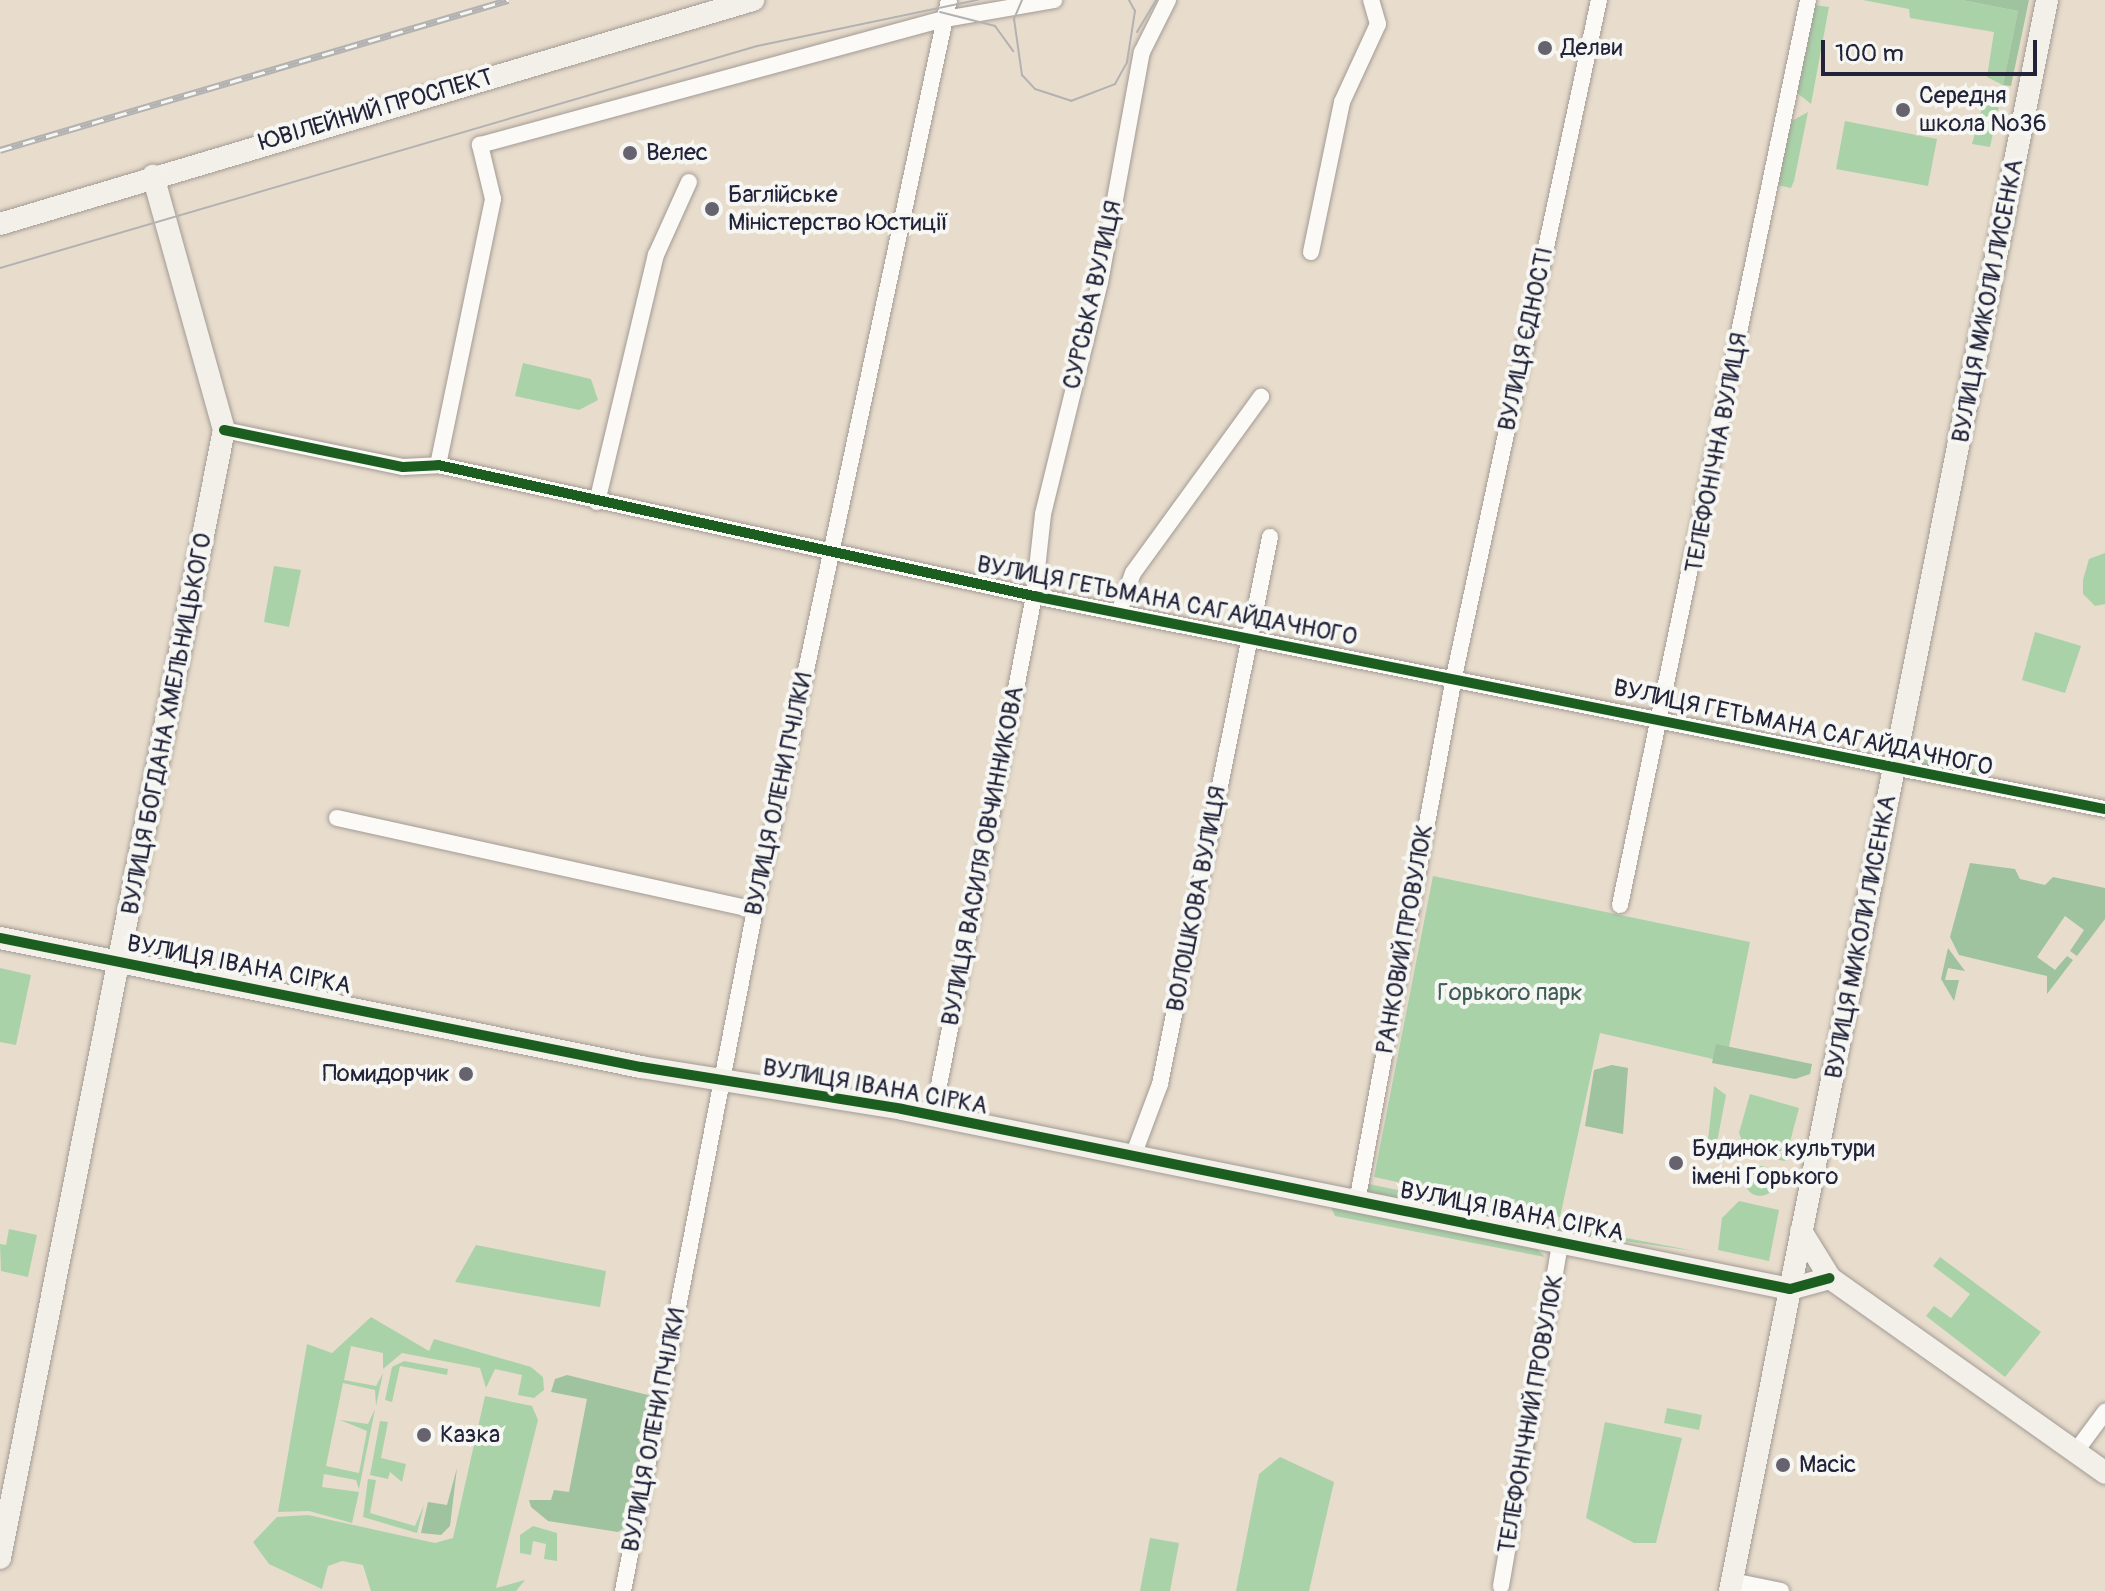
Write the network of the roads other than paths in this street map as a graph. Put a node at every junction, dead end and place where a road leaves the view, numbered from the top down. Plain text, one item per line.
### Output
1 (753, 0) edge
2 (949, 0) edge
3 (1054, 0) edge
4 (1168, 0) edge
5 (1371, 0) edge
6 (1599, 0) edge
7 (1808, 0) edge
8 (2047, 0) edge
9 (945, 19) junction
10 (153, 176) junction
11 (689, 182) dead end
12 (0, 224) edge
13 (1311, 252) dead end
14 (1261, 397) dead end
15 (224, 430) junction
16 (438, 465) junction
17 (597, 502) junction
18 (1270, 537) dead end
19 (829, 553) junction
20 (1034, 596) junction
21 (1119, 612) junction
22 (1250, 638) junction
23 (1454, 677) junction
24 (1664, 720) junction
25 (1895, 768) junction
26 (2105, 809) edge
27 (337, 818) dead end
28 (1620, 905) dead end
29 (755, 910) junction
30 (0, 938) edge
31 (119, 963) junction
32 (721, 1081) junction
33 (933, 1116) junction
34 (1133, 1156) junction
35 (1357, 1202) junction
36 (1801, 1231) junction
37 (1560, 1243) junction
38 (1830, 1278) junction
39 (1790, 1289) junction
40 (2105, 1412) edge
41 (2076, 1451) junction
42 (2105, 1473) edge
43 (0, 1558) edge
44 (1501, 1586) dead end
45 (1731, 1586) edge
46 (623, 1591) edge
47 (1781, 1591) edge

1 - 10 street, ЮВІЛЕЙНИЙ ПРОСПЕКТ
2 - 9 street, ВУЛИЦЯ ОЛЕНИ ПЧІЛКИ
3 - 9 street
4 - 20 street, СУРСЬКА ВУЛИЦЯ
5 - 13 street
6 - 23 street, ВУЛИЦЯ ЄДНОСТІ
7 - 24 street, ТЕЛЕФОНІЧНА ВУЛИЦЯ
8 - 25 street, ВУЛИЦЯ МИКОЛИ ЛИСЕНКА
9 - 16 street
9 - 19 street, ВУЛИЦЯ ОЛЕНИ ПЧІЛКИ
10 - 12 street, ЮВІЛЕЙНИЙ ПРОСПЕКТ
10 - 15 street, ВУЛИЦЯ БОГДАНА ХМЕЛЬНИЦЬКОГО
11 - 17 street
14 - 21 street
15 - 16 street, ВУЛИЦЯ ГЕТЬМАНА САГАЙДАЧНОГО
15 - 31 street, ВУЛИЦЯ БОГДАНА ХМЕЛЬНИЦЬКОГО
16 - 17 street, ВУЛИЦЯ ГЕТЬМАНА САГАЙДАЧНОГО
17 - 19 street, ВУЛИЦЯ ГЕТЬМАНА САГАЙДАЧНОГО
18 - 22 street, ВОЛОШКОВА ВУЛИЦЯ
19 - 20 street, ВУЛИЦЯ ГЕТЬМАНА САГАЙДАЧНОГО
19 - 29 street, ВУЛИЦЯ ОЛЕНИ ПЧІЛКИ
20 - 21 street, ВУЛИЦЯ ГЕТЬМАНА САГАЙДАЧНОГО
20 - 33 street, ВУЛИЦЯ ВАСИЛЯ ОВЧИННИКОВА
21 - 22 street, ВУЛИЦЯ ГЕТЬМАНА САГАЙДАЧНОГО
22 - 23 street, ВУЛИЦЯ ГЕТЬМАНА САГАЙДАЧНОГО
22 - 34 street, ВОЛОШКОВА ВУЛИЦЯ
23 - 24 street, ВУЛИЦЯ ГЕТЬМАНА САГАЙДАЧНОГО
23 - 35 street, РАНКОВИЙ ПРОВУЛОК
24 - 25 street, ВУЛИЦЯ ГЕТЬМАНА САГАЙДАЧНОГО
24 - 28 street, ТЕЛЕФОНІЧНА ВУЛИЦЯ
25 - 26 street, ВУЛИЦЯ ГЕТЬМАНА САГАЙДАЧНОГО
25 - 36 street, ВУЛИЦЯ МИКОЛИ ЛИСЕНКА
27 - 29 street
29 - 32 street, ВУЛИЦЯ ОЛЕНИ ПЧІЛКИ
30 - 31 street, ВУЛИЦЯ ІВАНА СІРКА
31 - 32 street, ВУЛИЦЯ ІВАНА СІРКА
31 - 43 street, ВУЛИЦЯ БОГДАНА ХМЕЛЬНИЦЬКОГО
32 - 33 street, ВУЛИЦЯ ІВАНА СІРКА
32 - 46 street, ВУЛИЦЯ ОЛЕНИ ПЧІЛКИ
33 - 34 street, ВУЛИЦЯ ІВАНА СІРКА
34 - 35 street, ВУЛИЦЯ ІВАНА СІРКА
35 - 37 street, ВУЛИЦЯ ІВАНА СІРКА
36 - 38 street
36 - 39 street, ВУЛИЦЯ МИКОЛИ ЛИСЕНКА
37 - 39 street, ВУЛИЦЯ ІВАНА СІРКА
37 - 44 street, ТЕЛЕФОНІЧНИЙ ПРОВУЛОК
38 - 39 street
38 - 41 street
39 - 45 street, ВУЛИЦЯ МИКОЛИ ЛИСЕНКА
40 - 41 street
41 - 42 street
45 - 47 street

